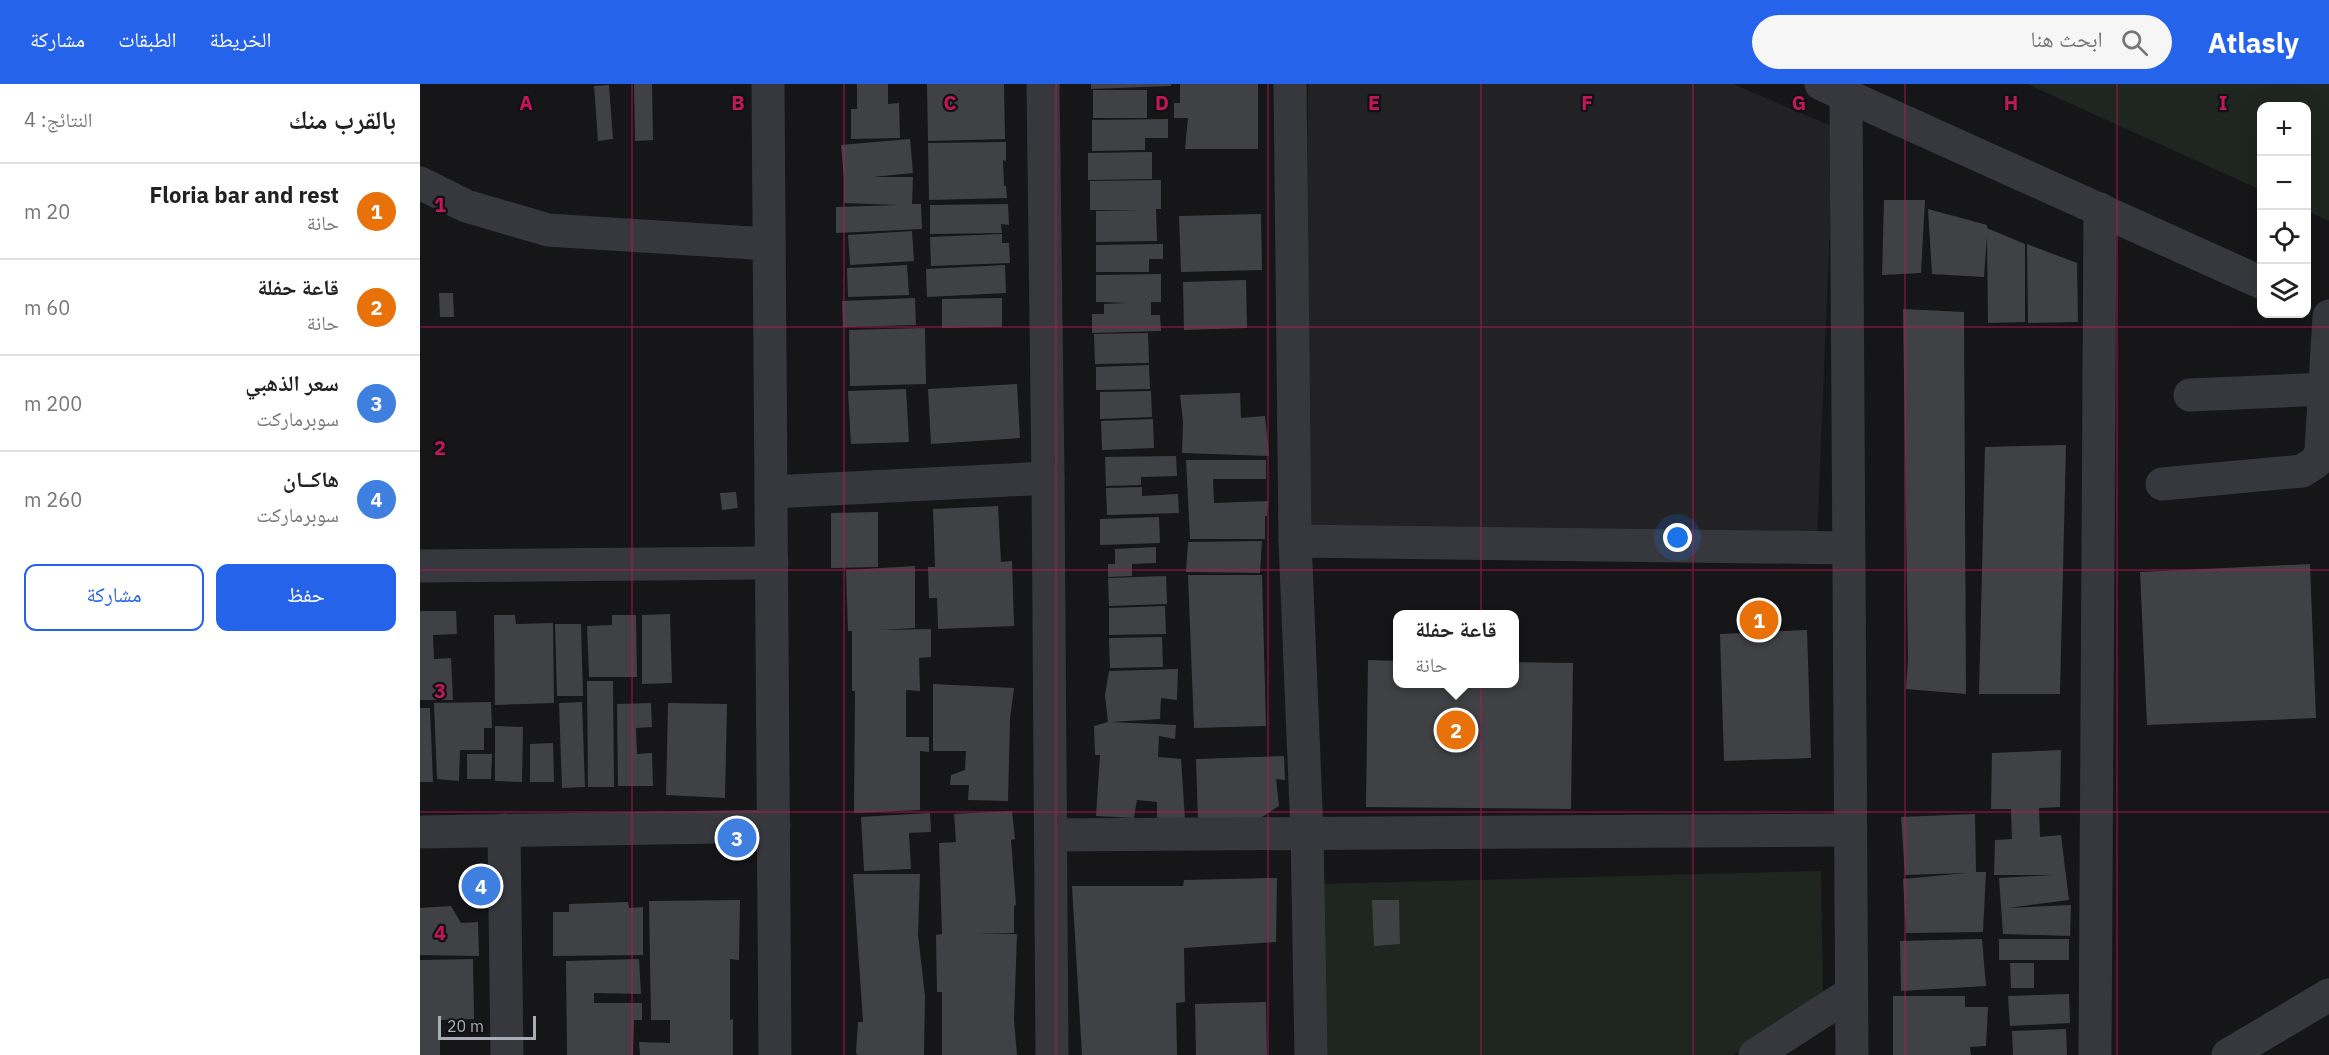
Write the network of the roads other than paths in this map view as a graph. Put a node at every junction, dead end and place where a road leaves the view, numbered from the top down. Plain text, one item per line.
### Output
1 (768, 84) edge
2 (1043, 84) edge
3 (1290, 84) edge
4 (1834, 89) edge
5 (420, 183) edge
6 (2100, 209) junction
7 (770, 244) junction
8 (2257, 281) edge
9 (2311, 306) edge
10 (2329, 315) edge
11 (2325, 389) junction
12 (2190, 395) dead end
13 (1048, 478) junction
14 (2162, 484) dead end
15 (772, 492) junction
16 (1295, 541) junction
17 (1848, 548) junction
18 (772, 563) junction
19 (420, 566) edge
20 (774, 826) junction
21 (504, 830) junction
22 (1850, 830) junction
23 (420, 832) edge
24 (1307, 832) junction
25 (1051, 835) junction
26 (1851, 993) junction
27 (2329, 995) edge
28 (507, 1055) edge
29 (775, 1055) edge
30 (1052, 1055) edge
31 (1311, 1055) edge
32 (1755, 1055) edge
33 (1852, 1055) edge
34 (2094, 1055) edge
35 (2228, 1055) edge

1 - 7 street
2 - 13 street
3 - 16 street
4 - 6 street
4 - 17 street
5 - 7 street
6 - 8 street
6 - 34 street
7 - 15 street
9 - 10 street
10 - 11 street
11 - 12 street
11 - 14 street
13 - 15 street
13 - 25 street
15 - 18 street
16 - 17 street
16 - 24 street
17 - 22 street
18 - 19 street
18 - 20 street
20 - 21 street
20 - 29 street
21 - 23 street
21 - 28 street
22 - 24 street
22 - 26 street
24 - 25 street
24 - 31 street
25 - 30 street
26 - 32 street
26 - 33 street
27 - 35 street

